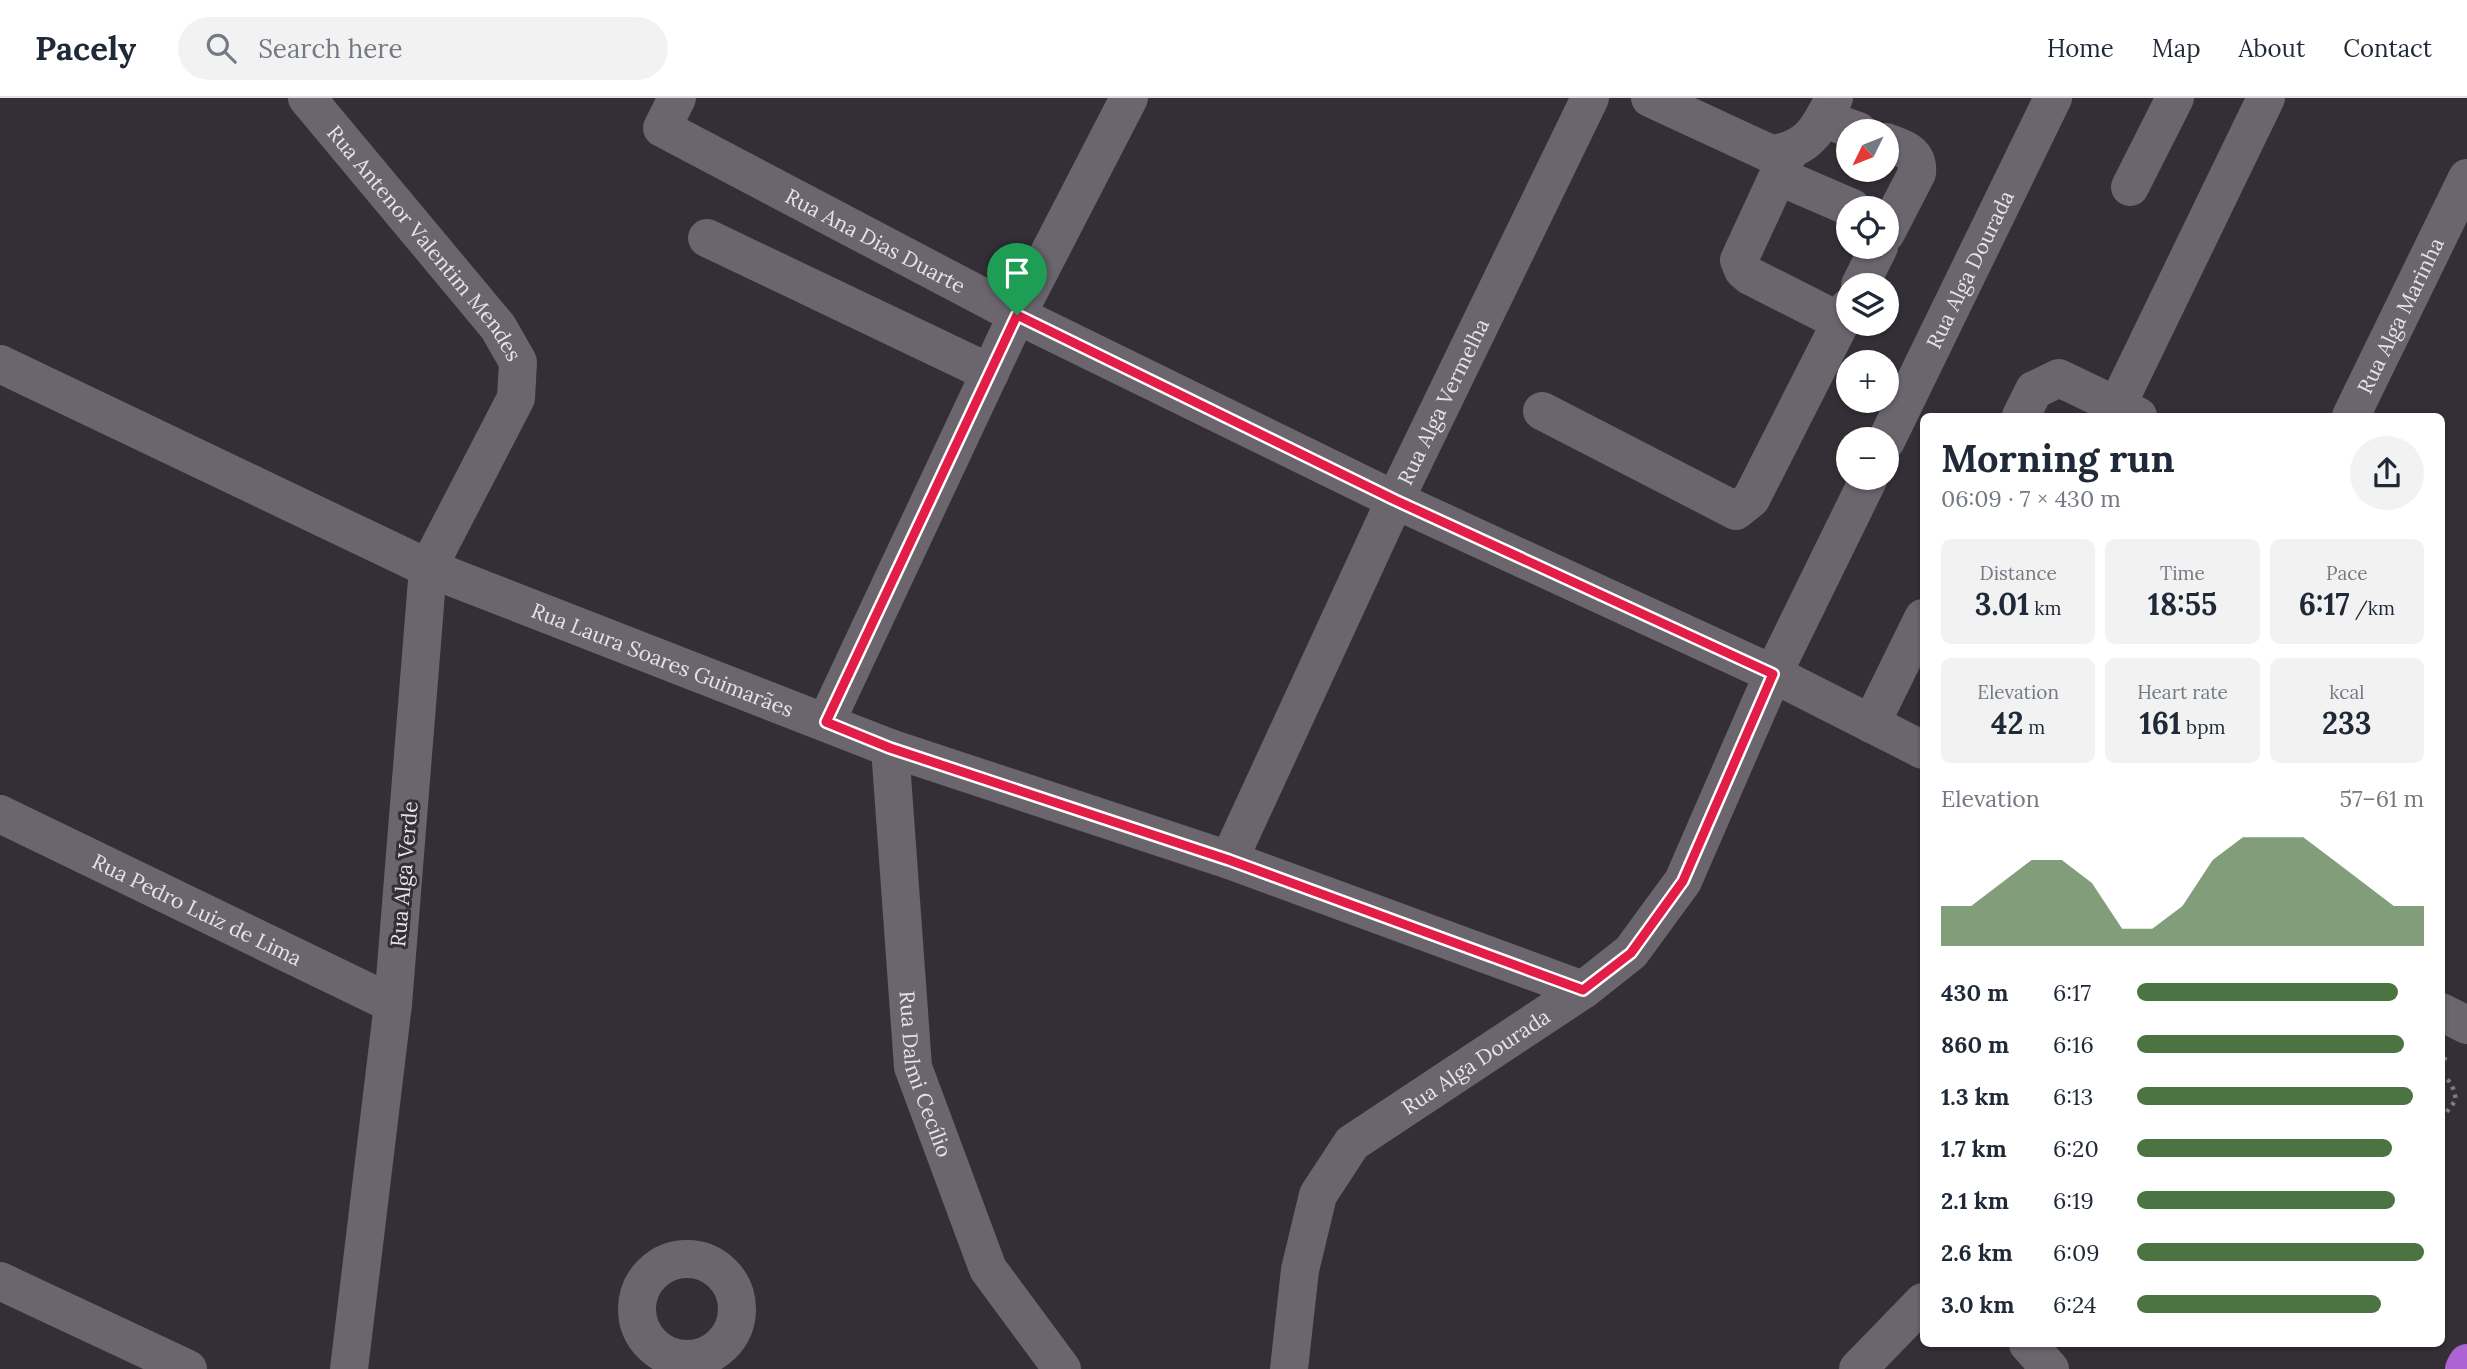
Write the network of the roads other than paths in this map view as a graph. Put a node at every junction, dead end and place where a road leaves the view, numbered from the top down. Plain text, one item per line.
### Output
1 (307, 98) edge
2 (1129, 98) edge
3 (1590, 98) edge
4 (1650, 98) edge
5 (2053, 98) edge
6 (2175, 98) edge
7 (2266, 98) edge
8 (669, 113) edge
9 (1839, 116) edge
10 (1899, 146) edge
11 (1783, 164) junction
12 (2467, 178) edge
13 (2130, 187) dead end
14 (1836, 198) edge
15 (1899, 207) edge
16 (706, 237) dead end
17 (1836, 311) edge
18 (1017, 315) junction
19 (1836, 331) edge
20 (0, 365) edge
21 (990, 373) junction
22 (516, 398) joint
23 (1542, 411) dead end
24 (2022, 413) edge
25 (2122, 413) edge
26 (2352, 413) edge
27 (1893, 427) edge
28 (1863, 490) edge
29 (1395, 500) junction
30 (428, 568) junction
31 (1920, 624) edge
32 (1773, 674) junction
33 (826, 722) junction
34 (1871, 724) junction
35 (890, 748) junction
36 (1920, 748) edge
37 (0, 814) edge
38 (1229, 860) junction
39 (1583, 990) junction
40 (393, 1004) junction
41 (2445, 1014) edge
42 (2467, 1025) edge
43 (0, 1281) edge
44 (1920, 1305) edge
45 (2031, 1347) edge
46 (2467, 1363) edge
47 (188, 1369) edge
48 (349, 1369) edge
49 (1062, 1369) edge
50 (1289, 1369) edge
51 (1858, 1369) edge
52 (2050, 1369) edge
53 (2465, 1369) edge

1 - 22 street, Rua Antenor Valentim Mendes
2 - 18 street
3 - 29 street, Rua Alga Vermelha
4 - 11 street
5 - 27 street, Rua Alga Dourada
6 - 13 street
7 - 25 street
8 - 18 street, Rua Ana Dias Duarte
9 - 11 street
10 - 15 street
11 - 14 street
11 - 17 street
12 - 26 street, Rua Alga Marinha
16 - 21 street
18 - 21 street
18 - 29 street, Rua Ana Dias Duarte
19 - 23 street
20 - 30 street, Rua Laura Soares Guimarães
21 - 33 street
22 - 30 street, Rua Alga Verde
24 - 25 street
28 - 32 street, Rua Alga Dourada
29 - 32 street, Rua Ana Dias Duarte
29 - 38 street, Rua Alga Vermelha
30 - 33 street, Rua Laura Soares Guimarães
30 - 40 street, Rua Alga Verde
31 - 34 street
32 - 34 street, Rua Ana Dias Duarte
32 - 39 street, Rua Alga Dourada
33 - 35 street, Rua Laura Soares Guimarães
34 - 36 street, Rua Ana Dias Duarte
35 - 38 street, Rua Laura Soares Guimarães
35 - 49 street, Rua Dalmi Cecílio
37 - 40 street, Rua Pedro Luiz de Lima
38 - 39 street, Rua Laura Soares Guimarães
39 - 50 street, Rua Alga Dourada
40 - 48 street, Rua Alga Verde
41 - 42 street
43 - 47 street
44 - 51 street
45 - 52 street
46 - 53 highway

